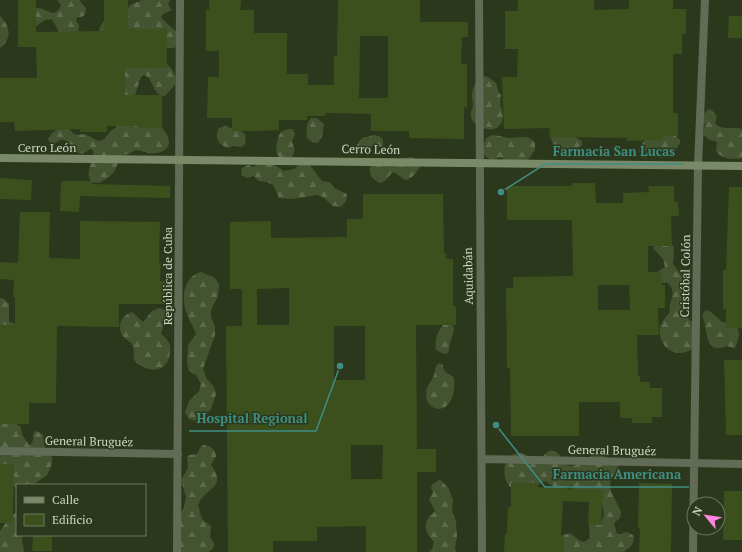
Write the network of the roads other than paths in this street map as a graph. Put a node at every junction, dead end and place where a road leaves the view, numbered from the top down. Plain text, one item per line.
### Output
1 (180, 0) edge
2 (479, 0) edge
3 (705, 0) edge
4 (0, 158) edge
5 (179, 159) junction
6 (479, 162) junction
7 (698, 165) junction
8 (742, 166) edge
9 (0, 452) edge
10 (178, 454) junction
11 (482, 459) junction
12 (694, 464) junction
13 (742, 464) edge
14 (177, 552) edge
15 (482, 552) edge
16 (693, 552) edge

1 - 5 street, República de Cuba
2 - 6 street, Aquidabán
3 - 7 street, Cristóbal Colón
4 - 5 street, Cerro León
5 - 6 street, Cerro León
5 - 10 street, República de Cuba
6 - 7 street, Cerro León
6 - 11 street, Aquidabán
7 - 8 street, Cerro León
7 - 12 street, Cristóbal Colón
9 - 10 street, General Bruguéz
10 - 14 street, República de Cuba
11 - 12 street, General Bruguéz
11 - 15 street, Aquidabán
12 - 13 street, General Bruguéz
12 - 16 street, Cristóbal Colón

